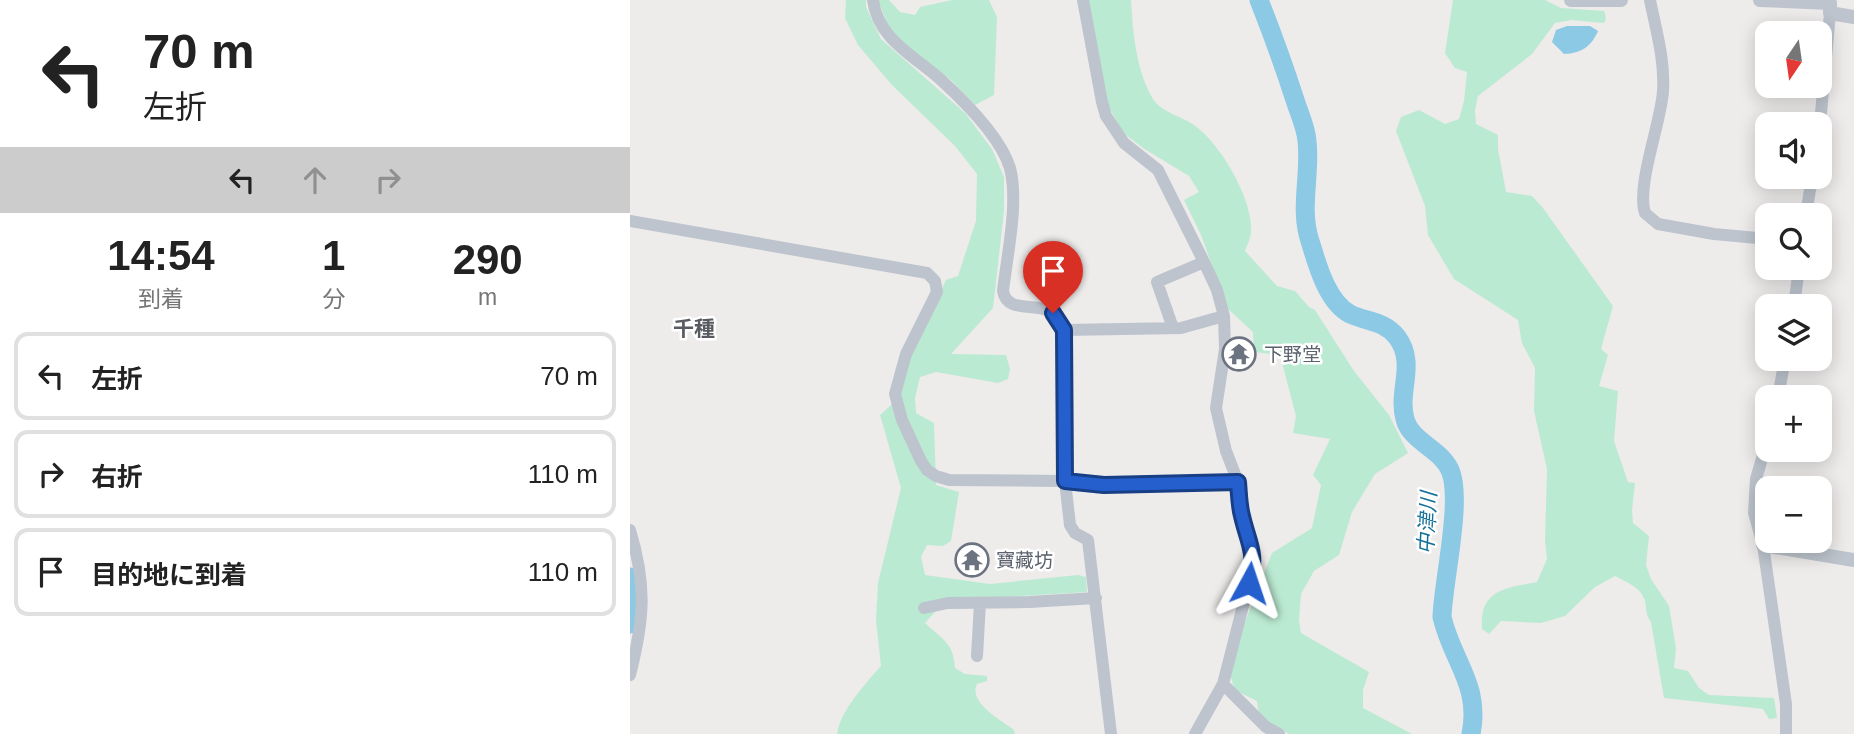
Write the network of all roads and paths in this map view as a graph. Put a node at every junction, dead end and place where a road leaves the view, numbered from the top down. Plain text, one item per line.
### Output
1 (873, 0) edge
2 (1083, 0) edge
3 (1571, 0) edge
4 (1621, 0) edge
5 (1650, 0) edge
6 (1760, 0) edge
7 (1830, 5) edge
8 (1854, 17) edge
9 (1820, 112) edge
10 (630, 221) edge
11 (1755, 238) edge
12 (1204, 262) junction
13 (1224, 316) junction
14 (1173, 328) junction
15 (1064, 330) junction
16 (1065, 481) junction
17 (1238, 482) junction
18 (1755, 488) edge
19 (1755, 517) edge
20 (630, 530) edge
21 (1764, 553) edge
22 (1812, 553) edge
23 (1854, 560) edge
24 (1096, 598) junction
25 (980, 603) junction
26 (924, 608) dead end
27 (977, 656) dead end
28 (630, 675) edge
29 (1223, 684) junction
30 (1111, 734) edge
31 (1195, 734) edge
32 (1279, 734) edge
33 (1786, 734) edge

1 - 15 street
2 - 12 street
3 - 4 street
5 - 11 street
6 - 7 street
7 - 8 street
7 - 9 street
10 - 16 street
12 - 13 street
12 - 14 street
13 - 14 street
13 - 17 street
14 - 15 street
15 - 16 street
16 - 17 street
16 - 24 street
17 - 29 street
18 - 19 street
20 - 28 street
21 - 33 street
22 - 23 street
24 - 25 street
24 - 30 street
25 - 26 street
25 - 27 street
29 - 31 street
29 - 32 street

